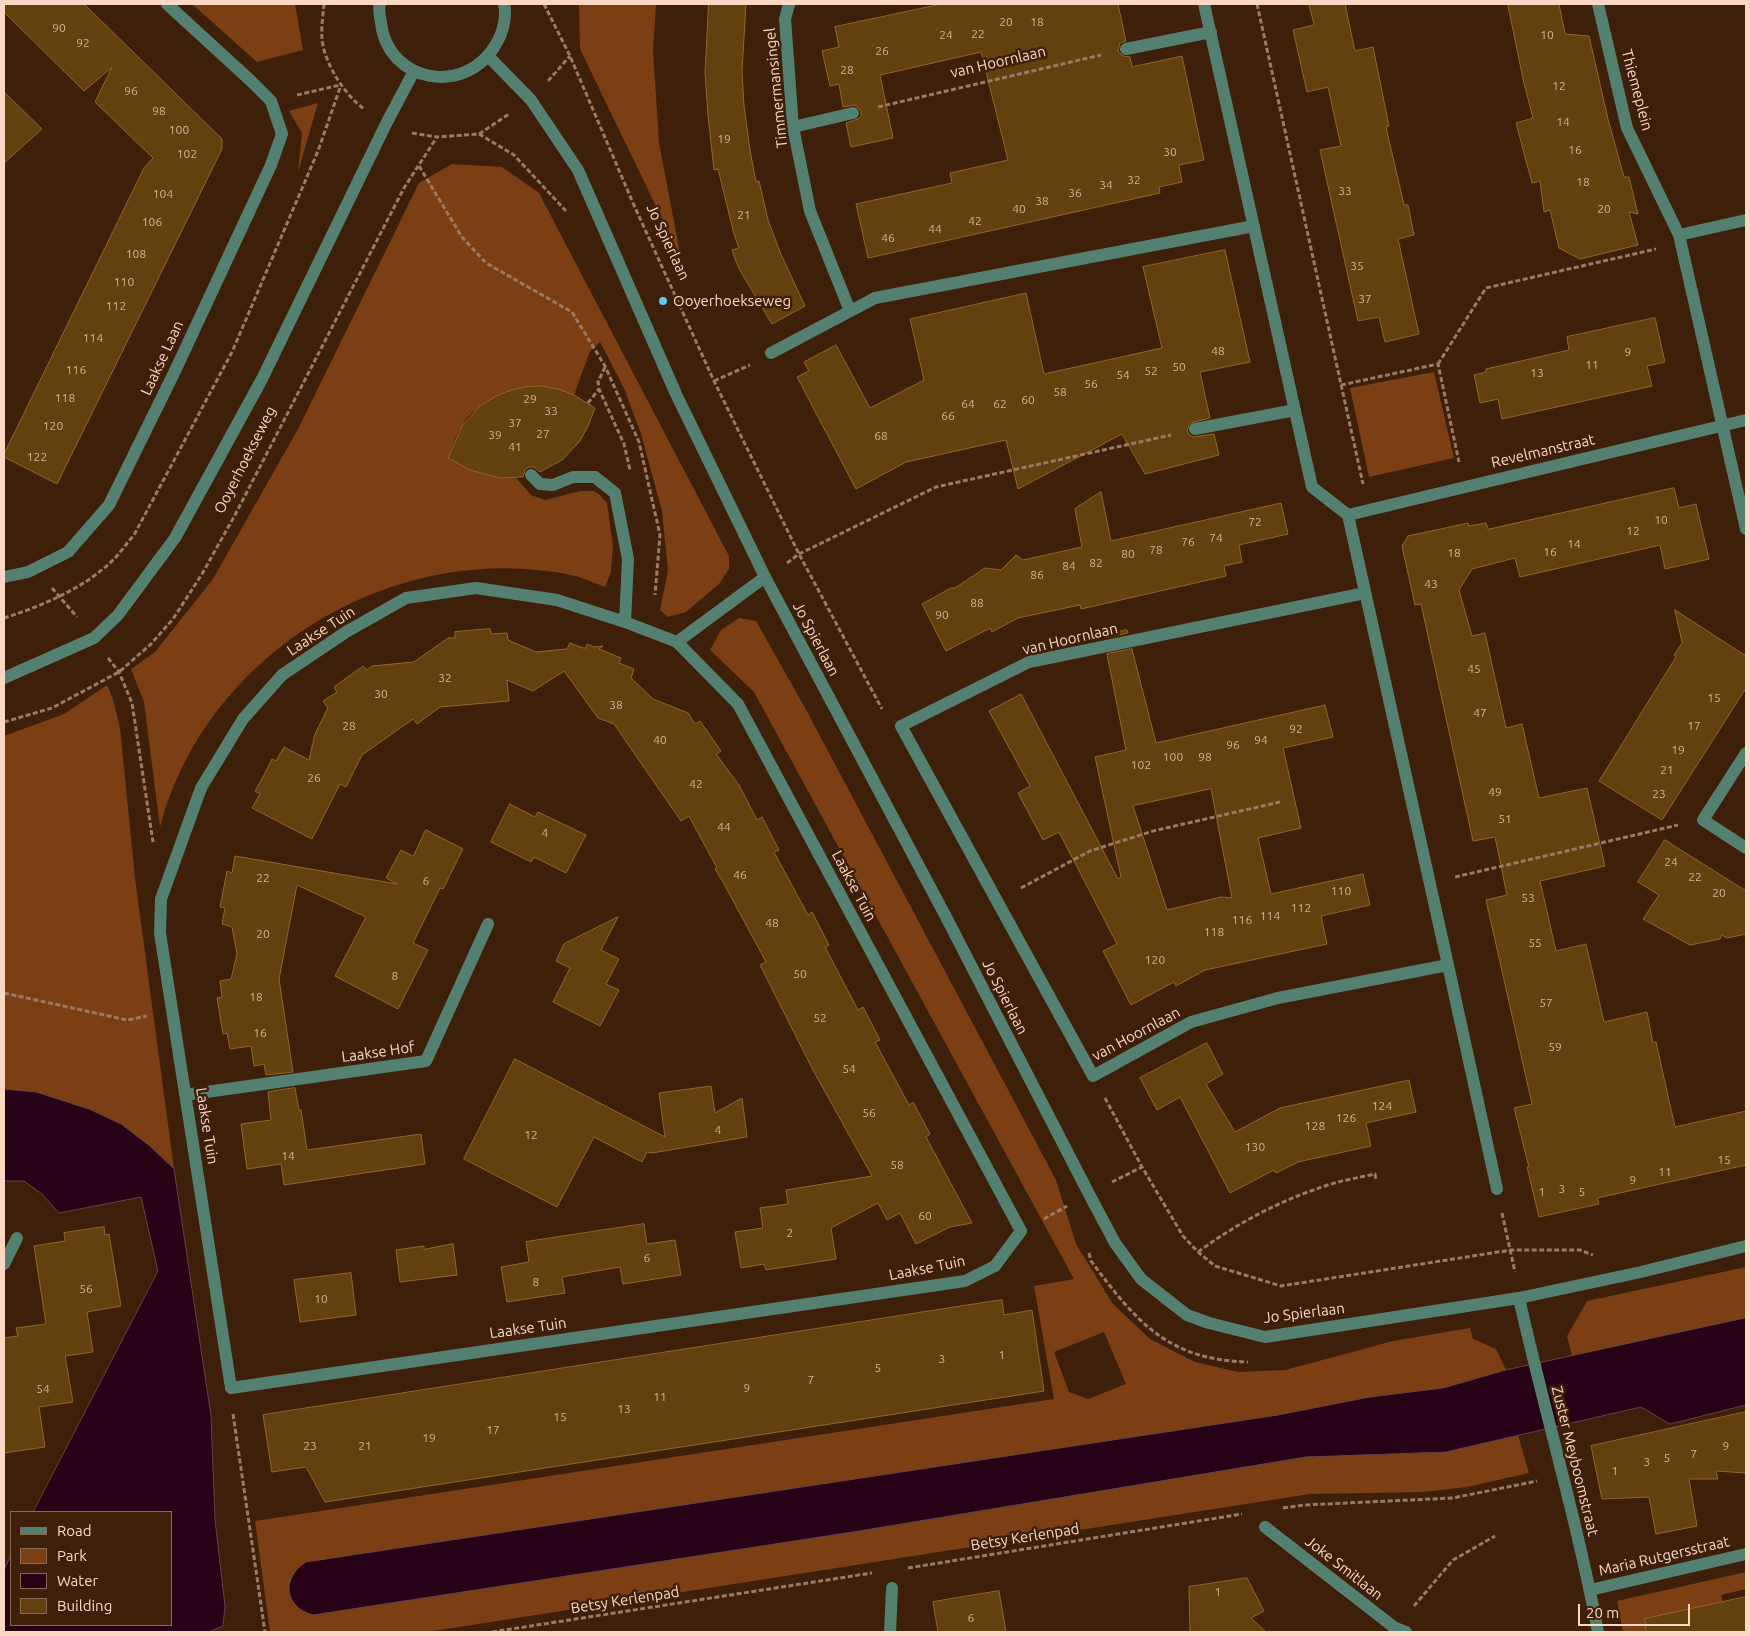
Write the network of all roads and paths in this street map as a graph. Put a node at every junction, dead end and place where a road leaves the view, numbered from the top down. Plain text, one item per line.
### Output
1 (167, 4) edge
2 (324, 4) edge
3 (380, 4) edge
4 (504, 4) edge
5 (544, 4) edge
6 (789, 4) edge
7 (1204, 4) edge
8 (1257, 4) edge
9 (1598, 4) edge
10 (1211, 32) junction
11 (1126, 49) joint
12 (489, 56) junction
13 (414, 71) junction
14 (340, 85) junction
15 (270, 101) junction
16 (853, 113) joint
17 (793, 126) junction
18 (419, 166) junction
19 (567, 211) dead end
20 (1746, 220) edge
21 (1254, 226) junction
22 (1680, 239) junction
23 (850, 311) junction
24 (771, 353) joint
25 (1438, 364) junction
26 (605, 366) junction
27 (714, 381) junction
28 (1341, 386) junction
29 (588, 403) dead end
30 (1295, 410) junction
31 (1746, 420) edge
32 (1723, 425) junction
33 (1194, 430) joint
34 (531, 475) dead end
35 (1465, 487) junction
36 (1369, 510) junction
37 (1348, 515) junction
38 (1746, 529) edge
39 (799, 554) junction
40 (36, 568) junction
41 (4, 576) edge
42 (765, 577) junction
43 (1365, 593) junction
44 (59, 596) junction
45 (4, 618) edge
46 (625, 622) junction
47 (652, 632) junction
48 (94, 638) junction
49 (677, 642) junction
50 (118, 672) junction
51 (4, 678) edge
52 (4, 722) edge
53 (901, 726) junction
54 (1746, 753) edge
55 (1280, 802) dead end
56 (1703, 820) junction
57 (1746, 848) edge
58 (154, 850) dead end
59 (1430, 882) junction
60 (998, 900) junction
61 (488, 924) dead end
62 (1448, 965) junction
63 (4, 993) edge
64 (172, 1010) junction
65 (1093, 1076) junction
66 (185, 1095) junction
67 (1376, 1179) dead end
68 (1497, 1189) joint
69 (17, 1238) dead end
70 (1746, 1246) edge
71 (1511, 1250) junction
72 (1198, 1252) junction
73 (1597, 1256) dead end
74 (4, 1264) edge
75 (1520, 1298) junction
76 (231, 1388) junction
77 (1562, 1476) junction
78 (1279, 1509) dead end
79 (1242, 1514) dead end
80 (1265, 1527) dead end
81 (1495, 1536) dead end
82 (1746, 1554) edge
83 (902, 1568) dead end
84 (873, 1573) dead end
85 (892, 1588) dead end
86 (1590, 1590) junction
87 (1400, 1630) edge
88 (513, 1631) edge
89 (265, 1632) edge
90 (492, 1632) edge
91 (890, 1632) edge
92 (1598, 1632) edge

1 - 15 street, Laakse Laan
2 - 14 path
3 - 13 street
4 - 12 street
5 - 27 path, Jo Spierlaan
6 - 17 street, Timmermansingel
7 - 10 street
8 - 28 path
9 - 22 street, Thiemeplein
10 - 11 street
10 - 21 street
11 - 16 path, van Hoornlaan
12 - 13 street
12 - 42 street, Jo Spierlaan
13 - 48 street, Ooyerhoekseweg
14 - 15 path
14 - 44 path
15 - 40 street, Laakse Laan
16 - 17 street
17 - 23 street, Timmermansingel
18 - 19 path, Ooyerhoekseweg
18 - 26 path
18 - 50 path, Ooyerhoekseweg
20 - 22 street
21 - 23 street
21 - 30 street
22 - 25 path
22 - 32 street, Thiemeplein
23 - 24 street
24 - 27 path
25 - 28 path
25 - 35 path
26 - 29 path
26 - 47 path
27 - 39 path, Jo Spierlaan
28 - 36 path
30 - 33 street
30 - 37 street
31 - 32 street, Revelmanstraat
32 - 35 street, Revelmanstraat
32 - 38 street, Thiemeplein
33 - 39 path
34 - 46 street
35 - 36 street, Revelmanstraat
36 - 37 street, Revelmanstraat
37 - 43 street
39 - 53 path, Jo Spierlaan
40 - 41 street, Laakse Laan
40 - 44 path
42 - 49 street
42 - 75 street, Jo Spierlaan
43 - 53 street, van Hoornlaan
43 - 59 street
44 - 45 path
44 - 48 path
46 - 47 street, Laakse Tuin
46 - 64 street, Laakse Tuin
47 - 49 street, Laakse Tuin
48 - 50 path
48 - 51 street, Ooyerhoekseweg
49 - 76 street, Laakse Tuin
50 - 52 path, Ooyerhoekseweg
50 - 58 path
53 - 60 street, van Hoornlaan
54 - 56 street
55 - 60 path
56 - 57 street
56 - 59 path
59 - 62 street
60 - 65 street, van Hoornlaan
61 - 66 street, Laakse Hof
62 - 65 street, van Hoornlaan
62 - 68 street
63 - 64 path
64 - 66 street, Laakse Tuin
65 - 72 path, Jo Spierlaan
66 - 76 street, Laakse Tuin
67 - 72 path
68 - 71 path
69 - 74 street
70 - 75 street, Jo Spierlaan
71 - 72 path, Jo Spierlaan
71 - 73 path, Jo Spierlaan
75 - 77 street, Zuster Meyboomstraat
76 - 89 path
77 - 78 path
77 - 86 street, Zuster Meyboomstraat
79 - 83 path, Betsy Kerlenpad
80 - 87 street, Joke Smitlaan
81 - 87 path
82 - 86 street, Maria Rutgersstraat
84 - 88 path, Betsy Kerlenpad
85 - 91 street
86 - 92 street, Zuster Meyboomstraat
88 - 90 path, Betsy Kerlenpad

